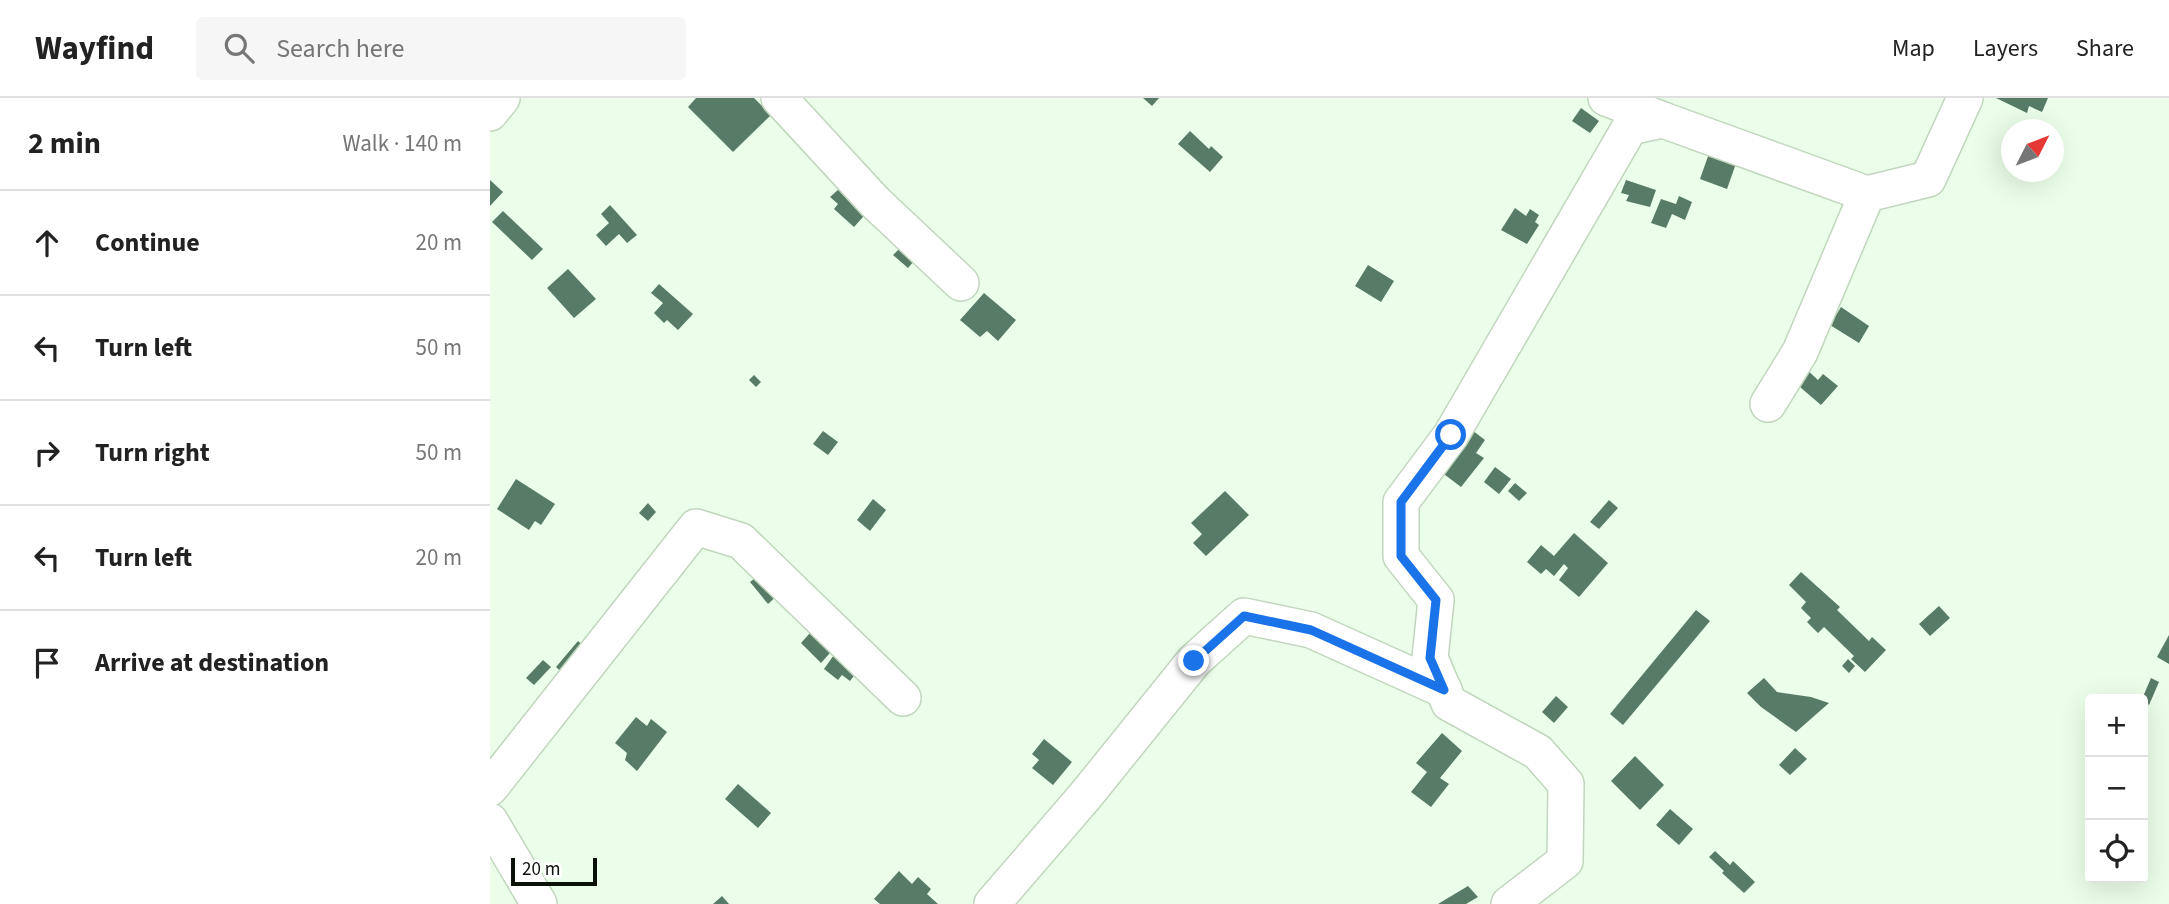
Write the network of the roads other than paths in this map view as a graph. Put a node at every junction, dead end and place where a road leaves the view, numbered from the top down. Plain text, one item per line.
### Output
1 (502, 98) edge
2 (779, 98) edge
3 (1606, 98) edge
4 (1965, 98) edge
5 (490, 113) edge
6 (1663, 120) junction
7 (1867, 194) junction
8 (961, 283) dead end
9 (1768, 404) dead end
10 (1444, 690) junction
11 (903, 698) dead end
12 (490, 788) edge
13 (490, 821) edge
14 (540, 904) edge
15 (992, 904) edge
16 (1509, 904) edge

1 - 5 street
2 - 8 street
3 - 6 street
4 - 7 street
6 - 7 street
6 - 10 street
7 - 9 street
10 - 15 street
10 - 16 street
11 - 12 street
13 - 14 street

